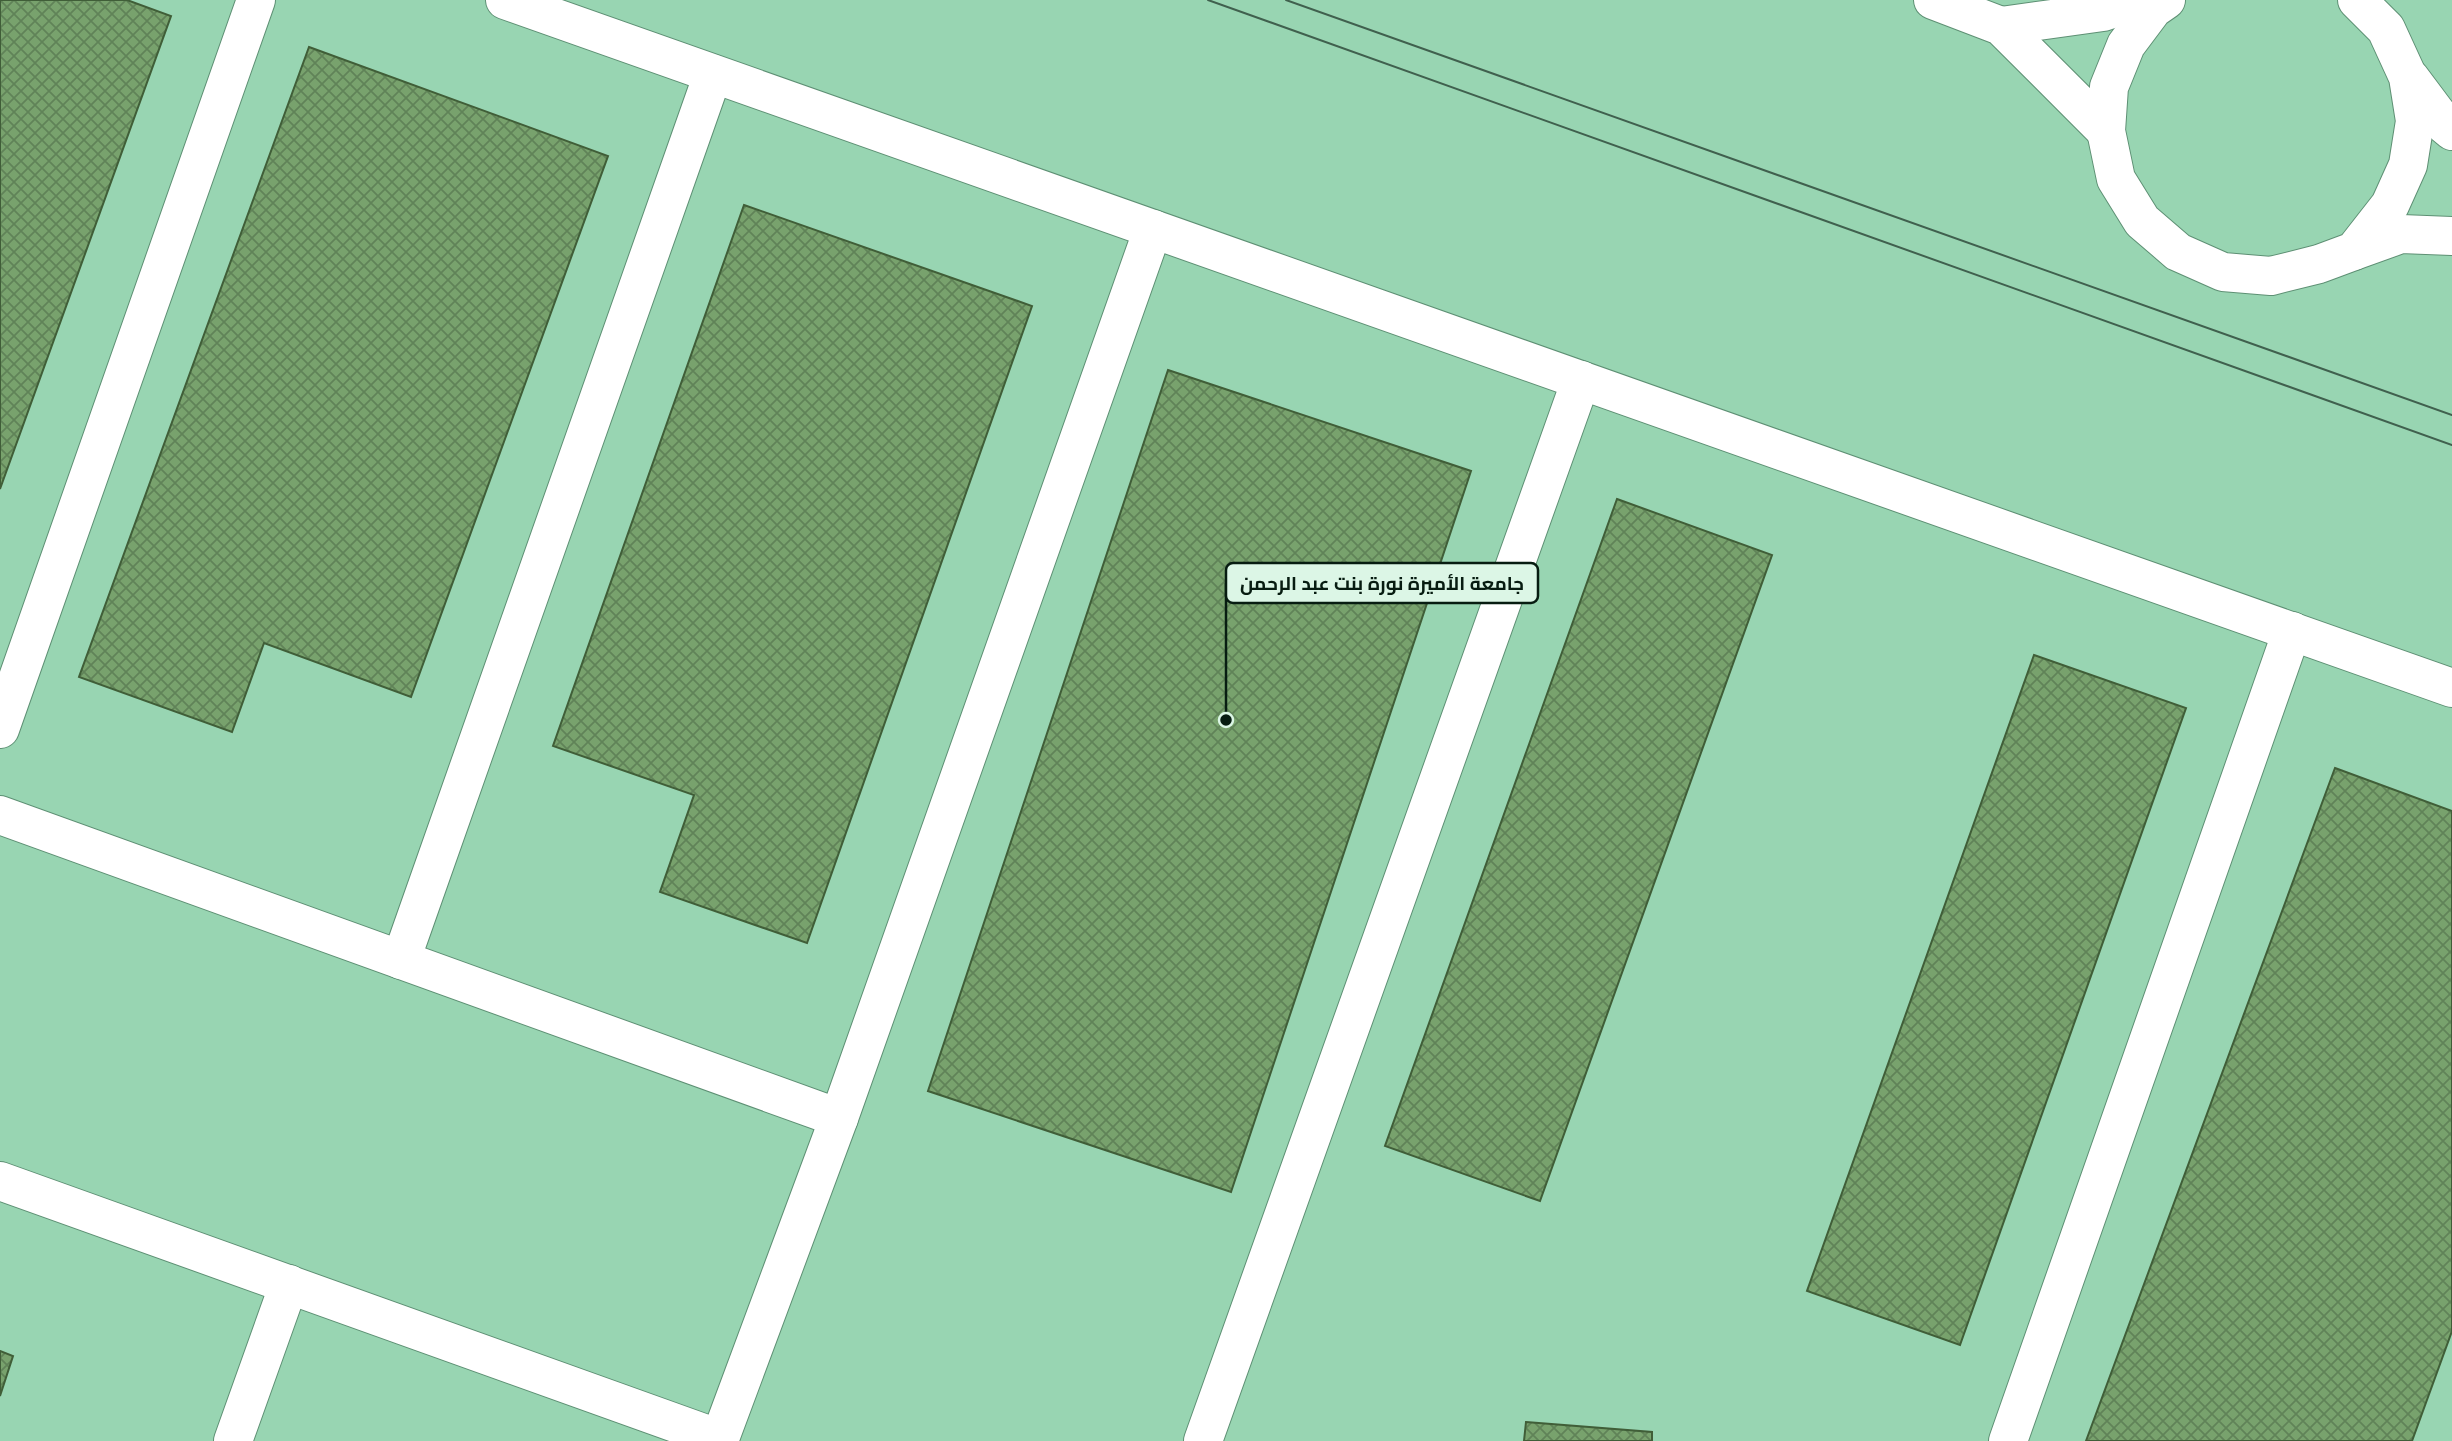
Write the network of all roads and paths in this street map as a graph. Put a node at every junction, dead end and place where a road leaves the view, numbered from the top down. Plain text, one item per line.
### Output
1 (256, 0) edge
2 (505, 0) edge
3 (1933, 0) edge
4 (2138, 0) edge
5 (2165, 0) edge
6 (2357, 0) edge
7 (2385, 15) edge
8 (2001, 26) junction
9 (713, 74) junction
10 (2408, 77) junction
11 (2106, 131) junction
12 (2452, 131) edge
13 (1153, 229) junction
14 (2452, 236) edge
15 (2354, 251) junction
16 (1581, 380) junction
17 (2292, 631) junction
18 (2452, 688) edge
19 (0, 729) edge
20 (0, 815) edge
21 (401, 960) junction
22 (839, 1118) junction
23 (0, 1181) edge
24 (289, 1284) junction
25 (720, 1440) edge
26 (233, 1441) edge
27 (1203, 1441) edge
28 (2008, 1441) edge

1 - 19 street
2 - 9 street
3 - 8 street
4 - 8 street
5 - 11 street
6 - 7 street
7 - 10 street
8 - 11 street
9 - 13 street
9 - 21 street
10 - 12 street
10 - 15 street
11 - 15 street
13 - 16 street
13 - 22 street
14 - 15 street
16 - 17 street
16 - 27 street
17 - 18 street
17 - 28 street
20 - 21 street
21 - 22 street
22 - 25 street
23 - 24 street
24 - 25 street
24 - 26 street

